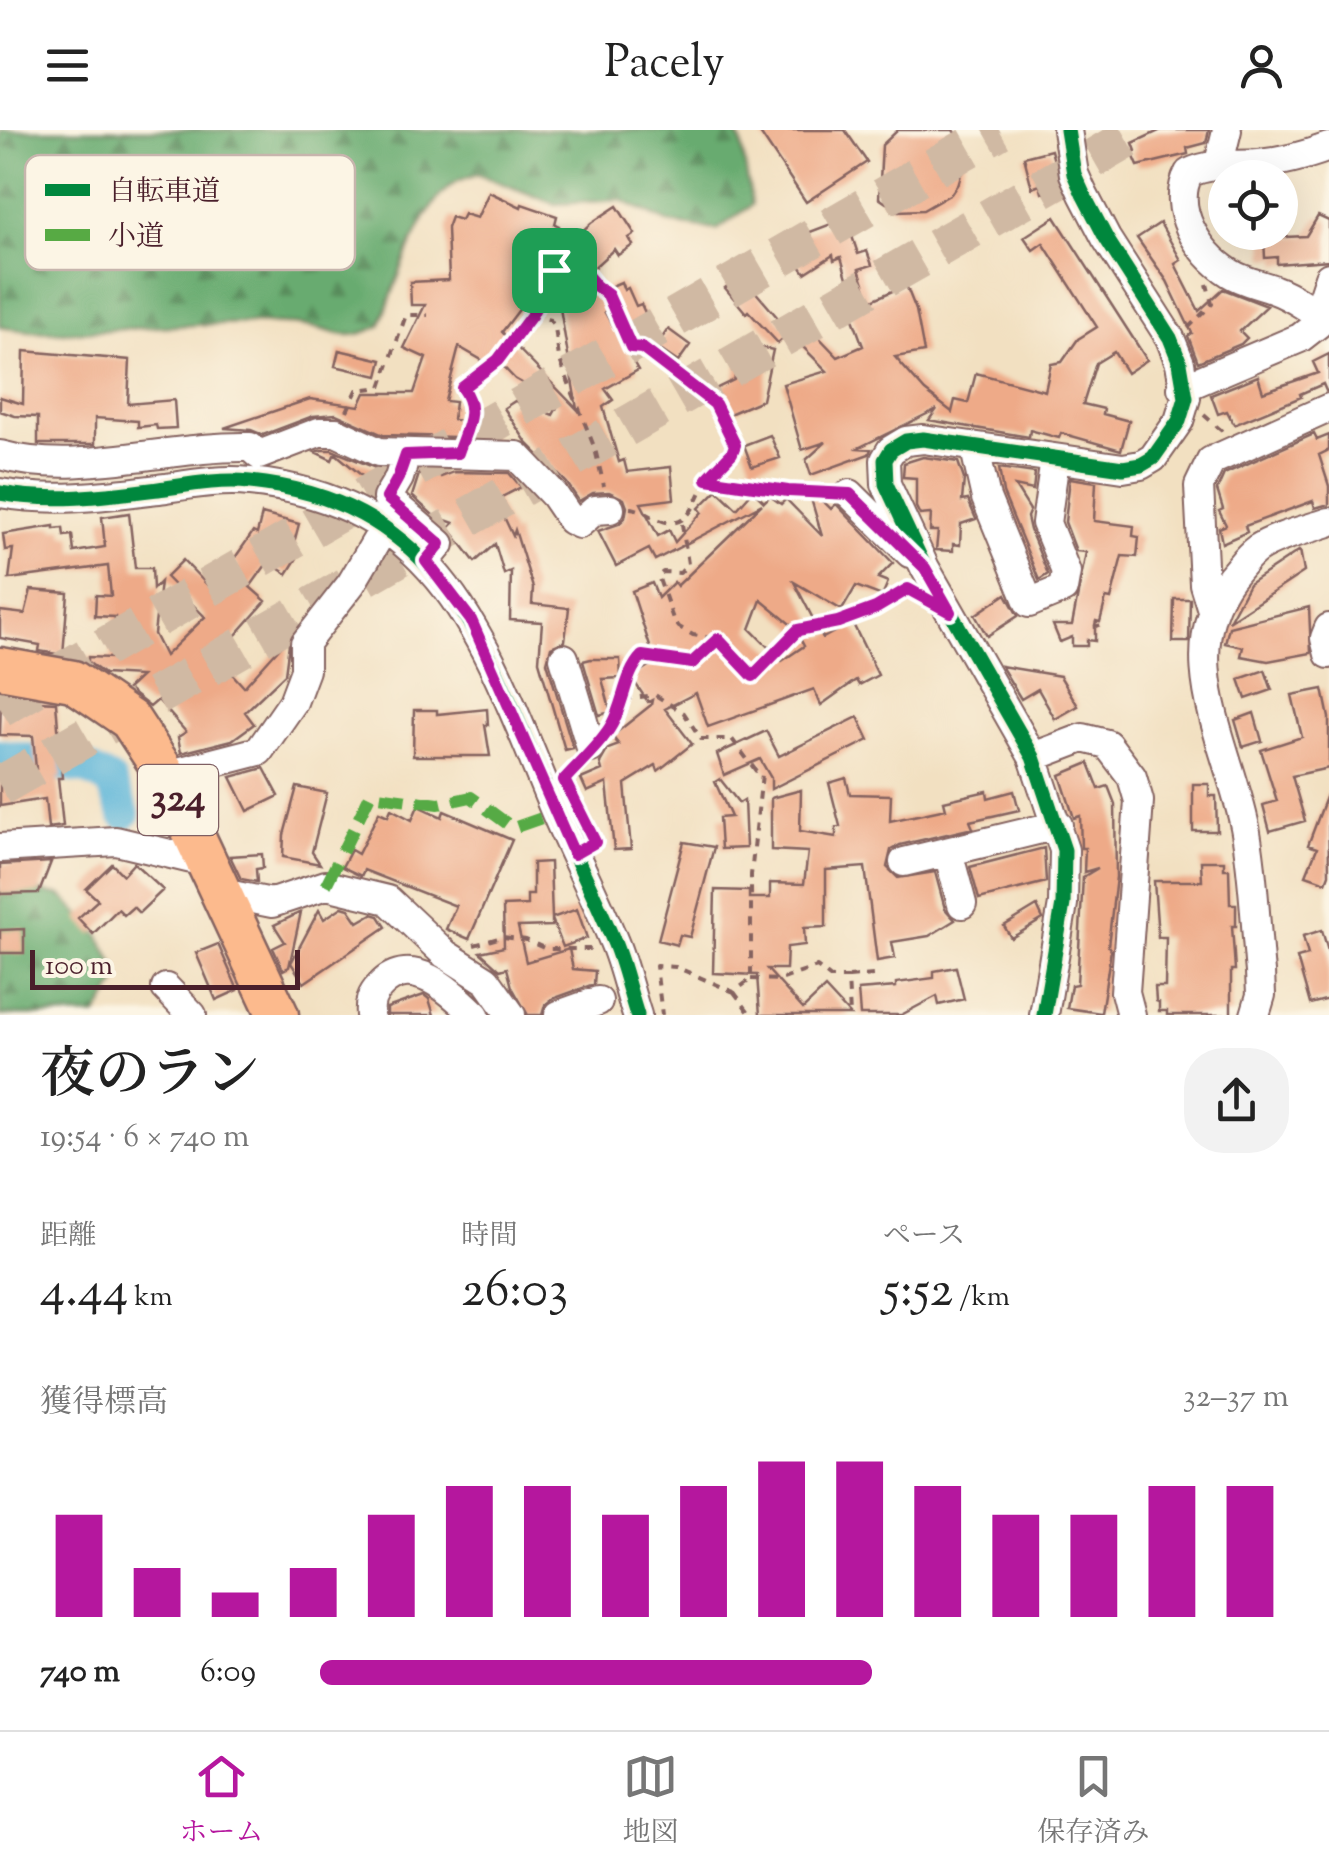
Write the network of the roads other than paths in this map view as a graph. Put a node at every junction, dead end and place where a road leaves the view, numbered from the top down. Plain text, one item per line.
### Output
1 (1067, 130) edge
2 (1227, 130) edge
3 (1329, 147) edge
4 (1221, 160) edge
5 (1282, 160) edge
6 (1208, 167) edge
7 (1329, 277) edge
8 (1317, 312) junction
9 (1184, 393) junction
10 (1329, 408) edge
11 (974, 449) junction
12 (0, 455) edge
13 (406, 455) junction
14 (1055, 459) junction
15 (0, 468) edge
16 (208, 483) junction
17 (0, 493) edge
18 (850, 494) road end
19 (610, 510) road end
20 (1329, 522) edge
21 (384, 528) junction
22 (426, 561) junction
23 (925, 568) junction
24 (1212, 610) junction
25 (1329, 628) edge
26 (1329, 654) edge
27 (564, 658) dead end
28 (0, 668) edge
29 (591, 748) road end
30 (1033, 757) junction
31 (166, 775) junction
32 (1058, 826) junction
33 (0, 848) edge
34 (948, 852) junction
35 (904, 862) dead end
36 (215, 878) junction
37 (962, 904) dead end
38 (166, 988) dead end
39 (598, 1001) dead end
40 (192, 1015) edge
41 (278, 1015) edge
42 (370, 1015) edge
43 (475, 1015) edge
44 (512, 1015) edge
45 (559, 1015) edge
46 (637, 1015) edge
47 (1044, 1015) edge
48 (1131, 1015) edge
49 (1255, 1015) edge

1 - 9 street
2 - 4 street
3 - 5 street
6 - 8 street
7 - 8 street
8 - 9 street
9 - 14 street
10 - 24 street
11 - 14 street
11 - 14 street
11 - 23 street
12 - 13 street
13 - 19 street
13 - 22 street
15 - 16 street
16 - 17 street
16 - 21 street
18 - 23 street
20 - 24 street
21 - 22 street
21 - 31 street
22 - 46 street
23 - 30 street
24 - 49 street
25 - 26 street
27 - 29 street
28 - 31 highway, 324
30 - 32 street
30 - 48 street
31 - 36 highway, 324
32 - 34 street
32 - 47 street
33 - 36 street
34 - 35 street
34 - 37 street
36 - 41 highway, 324
36 - 44 street
38 - 40 street
39 - 45 street
42 - 43 street

